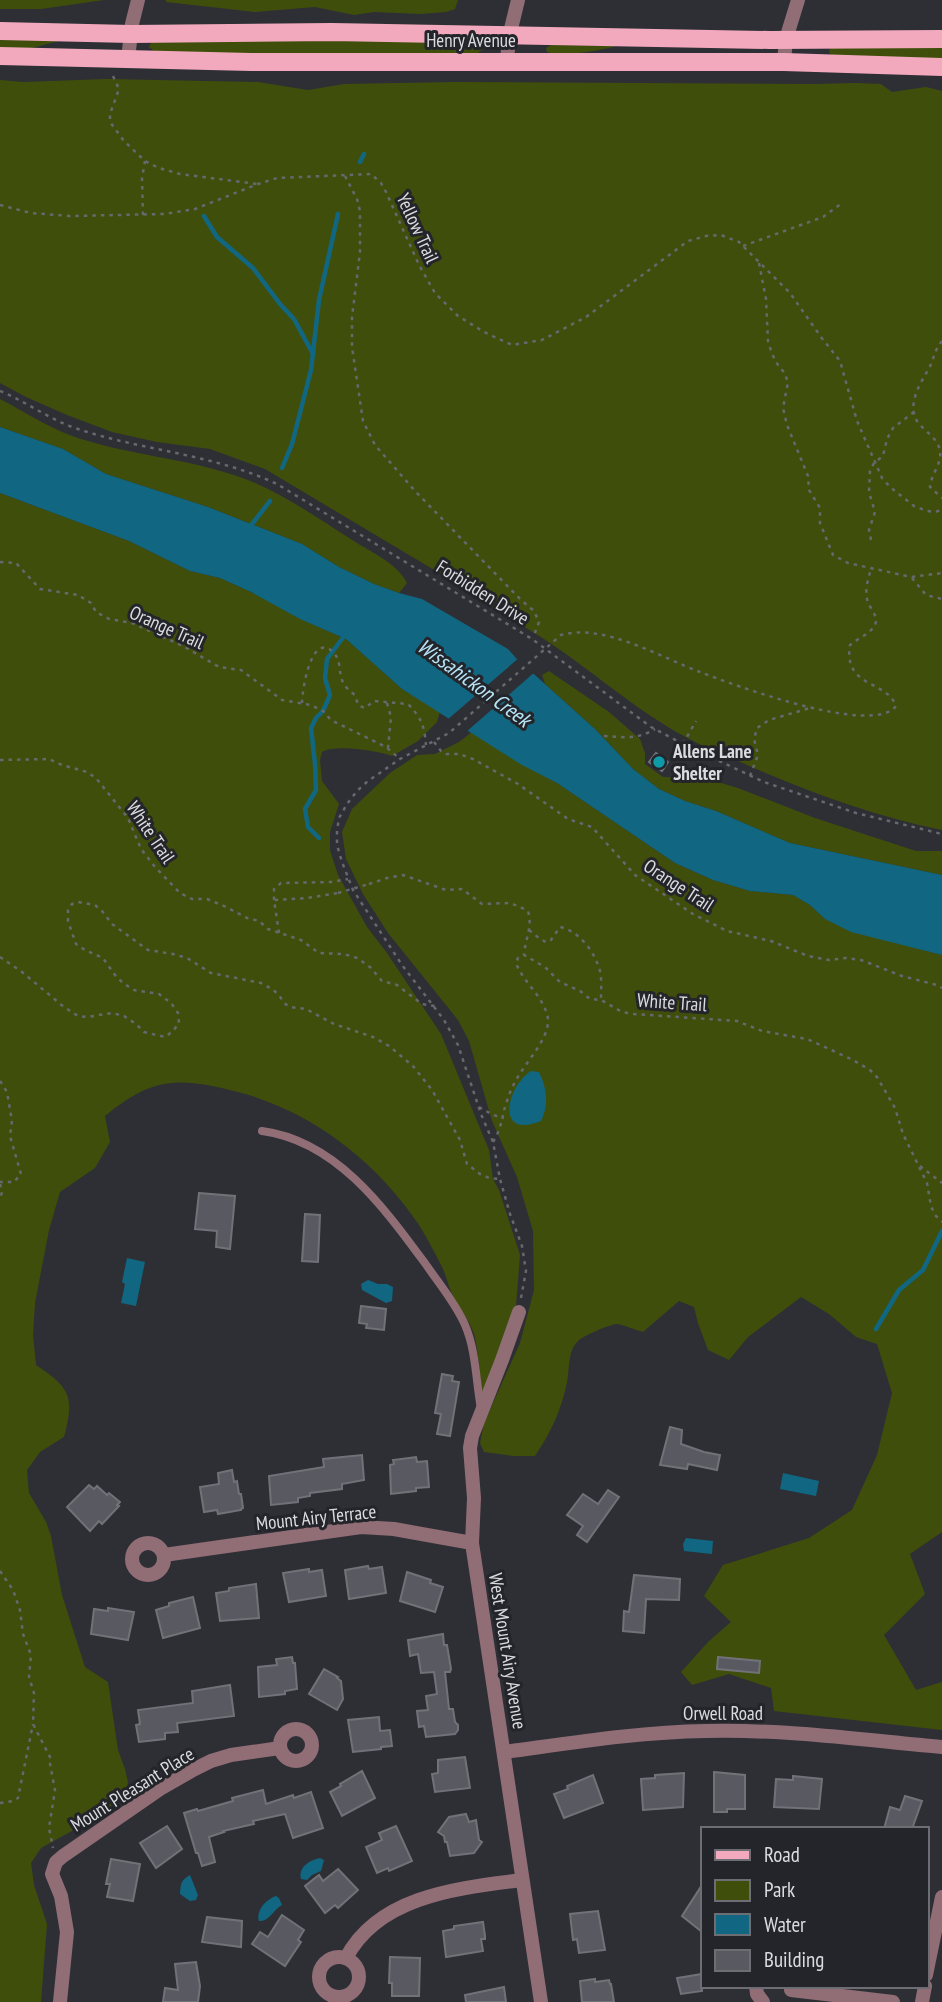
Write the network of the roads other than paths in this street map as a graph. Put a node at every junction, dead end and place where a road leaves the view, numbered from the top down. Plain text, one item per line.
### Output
1 (138, 0) edge
2 (518, 0) edge
3 (798, 0) edge
4 (0, 31) edge
5 (131, 34) junction
6 (509, 37) junction
7 (786, 39) junction
8 (942, 39) edge
9 (0, 57) edge
10 (121, 59) junction
11 (507, 61) junction
12 (784, 62) junction
13 (942, 67) edge
14 (262, 1130) dead end
15 (519, 1312) road end
16 (481, 1412) junction
17 (472, 1543) junction
18 (164, 1555) dead end
19 (942, 1747) edge
20 (280, 1748) dead end
21 (504, 1752) junction
22 (522, 1880) junction
23 (942, 1897) edge
24 (346, 1958) dead end
25 (928, 1965) edge
26 (788, 1993) edge
27 (60, 2002) edge
28 (541, 2002) edge
29 (893, 2002) edge

1 - 5 street
2 - 6 street
3 - 7 street
4 - 5 main road, Henry Avenue
5 - 6 main road, Henry Avenue
5 - 10 street
6 - 7 main road, Henry Avenue
6 - 11 street
7 - 8 main road, Henry Avenue
7 - 12 street
9 - 10 main road, Henry Avenue
10 - 11 main road, Henry Avenue
11 - 12 main road, Henry Avenue
12 - 13 main road, Henry Avenue
14 - 16 lane
15 - 16 street, West Mount Airy Avenue
16 - 17 street, West Mount Airy Avenue
17 - 18 street, Mount Airy Terrace
17 - 21 street, West Mount Airy Avenue
19 - 21 street, Orwell Road
20 - 27 street, Mount Pleasant Place
21 - 22 street, West Mount Airy Avenue
22 - 24 street
22 - 28 street, West Mount Airy Avenue
23 - 25 street
26 - 29 street

